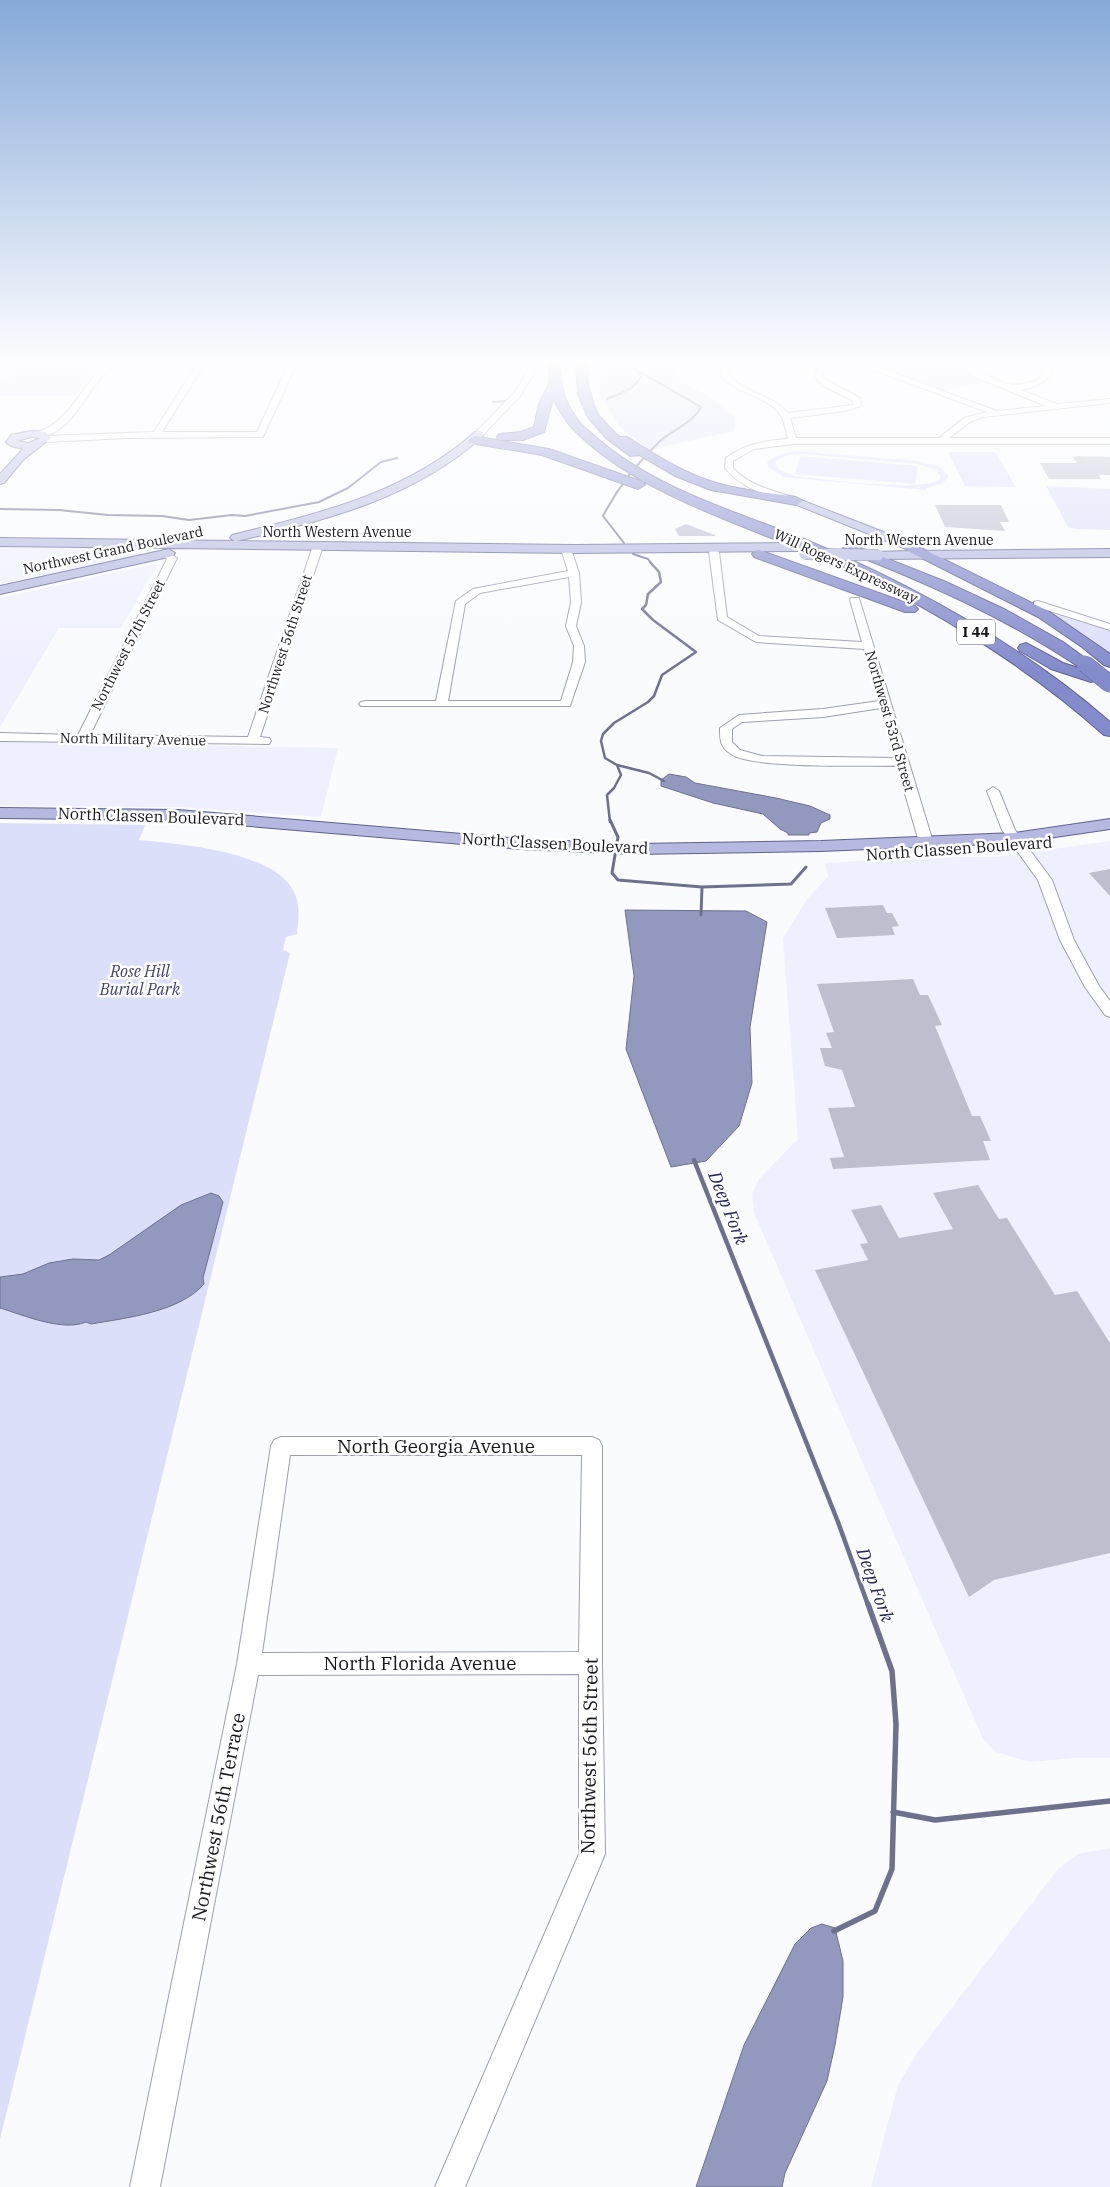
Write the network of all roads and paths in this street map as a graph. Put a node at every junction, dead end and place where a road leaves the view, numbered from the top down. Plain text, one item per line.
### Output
1 (12, 467) edge
2 (437, 467) edge
3 (590, 467) edge
4 (629, 467) edge
5 (662, 467) edge
6 (730, 467) edge
7 (665, 469) junction
8 (0, 481) edge
9 (751, 484) junction
10 (735, 492) junction
11 (796, 501) junction
12 (753, 509) dead end
13 (741, 519) junction
14 (788, 523) dead end
15 (270, 530) junction
16 (831, 540) dead end
17 (0, 542) edge
18 (205, 545) junction
19 (272, 546) junction
20 (318, 546) junction
21 (566, 548) junction
22 (883, 548) junction
23 (913, 548) junction
24 (674, 549) junction
25 (147, 551) junction
26 (714, 552) junction
27 (790, 552) junction
28 (1044, 553) junction
29 (1110, 553) edge
30 (167, 554) junction
31 (759, 554) joint
32 (927, 555) junction
33 (960, 555) junction
34 (955, 570) junction
35 (574, 573) junction
36 (869, 574) junction
37 (0, 590) edge
38 (855, 600) dead end
39 (1038, 604) dead end
40 (1110, 627) edge
41 (868, 646) junction
42 (1110, 662) edge
43 (1110, 676) edge
44 (1110, 682) edge
45 (1075, 701) junction
46 (442, 702) junction
47 (365, 704) dead end
48 (885, 704) junction
49 (1110, 731) edge
50 (0, 737) edge
51 (82, 738) junction
52 (259, 741) joint
53 (902, 762) junction
54 (993, 791) dead end
55 (0, 813) edge
56 (0, 818) edge
57 (1110, 824) edge
58 (257, 825) junction
59 (1110, 835) edge
60 (926, 842) junction
61 (1018, 843) junction
62 (876, 849) junction
63 (1110, 1012) edge
64 (281, 1446) joint
65 (592, 1446) joint
66 (590, 1663) junction
67 (250, 1664) junction
68 (145, 2187) edge
69 (450, 2187) edge

1 - 8 main road
2 - 15 main road, Northwest Grand Boulevard
3 - 13 highway
4 - 13 highway, Will Rogers Expressway / I 44
5 - 7 highway
6 - 9 street
7 - 10 highway
7 - 12 highway
9 - 10 highway
9 - 11 street
10 - 11 highway
11 - 22 main road
13 - 36 highway, Will Rogers Expressway / I 44
14 - 43 highway, Will Rogers Expressway
15 - 18 main road, Northwest Grand Boulevard
15 - 19 main road
16 - 44 highway, Will Rogers Expressway / I 44, bridge
17 - 25 main road, North Western Avenue
18 - 19 main road, North Western Avenue
18 - 25 main road, North Western Avenue
18 - 30 main road, Northwest Grand Boulevard
19 - 20 main road, North Western Avenue
20 - 21 main road, North Western Avenue
20 - 52 street, Northwest 56th Street
21 - 24 main road, North Western Avenue
21 - 35 street
22 - 23 main road, North Western Avenue
22 - 27 main road, North Western Avenue, bridge
22 - 32 main road, North Western Avenue
23 - 28 main road, North Western Avenue
23 - 32 highway
24 - 26 main road, North Western Avenue
24 - 27 main road, North Western Avenue
25 - 30 main road, Northwest Grand Boulevard
25 - 37 main road, Northwest Grand Boulevard
26 - 31 main road, North Western Avenue
26 - 41 street
27 - 31 highway
27 - 45 highway
28 - 29 main road, North Western Avenue
28 - 33 main road, North Western Avenue
30 - 51 street, Northwest 57th Street
32 - 33 main road, North Western Avenue
32 - 34 highway
33 - 34 highway
34 - 42 highway
35 - 46 street
35 - 46 street
36 - 44 highway
36 - 45 highway, Will Rogers Expressway / I 44
38 - 41 street, Northwest 53rd Street
39 - 40 street
41 - 48 street, Northwest 53rd Street
45 - 49 highway, Will Rogers Expressway / I 44
46 - 47 street
48 - 53 street, Northwest 53rd Street
48 - 53 street
50 - 51 street, North Military Avenue
51 - 52 street, North Military Avenue
53 - 60 street, Northwest 53rd Street
54 - 61 street
55 - 58 main road, North Classen Boulevard
56 - 58 main road, North Classen Boulevard
57 - 61 main road, North Classen Boulevard
58 - 62 main road, North Classen Boulevard
59 - 61 main road, North Classen Boulevard
60 - 61 main road, North Classen Boulevard
60 - 62 main road, North Classen Boulevard
61 - 62 main road, North Classen Boulevard
61 - 63 street
64 - 65 street, North Georgia Avenue
64 - 67 street, Northwest 56th Terrace
65 - 66 street, Northwest 56th Street
66 - 67 street, North Florida Avenue
66 - 69 street, Northwest 56th Street
67 - 68 street, Northwest 56th Terrace

